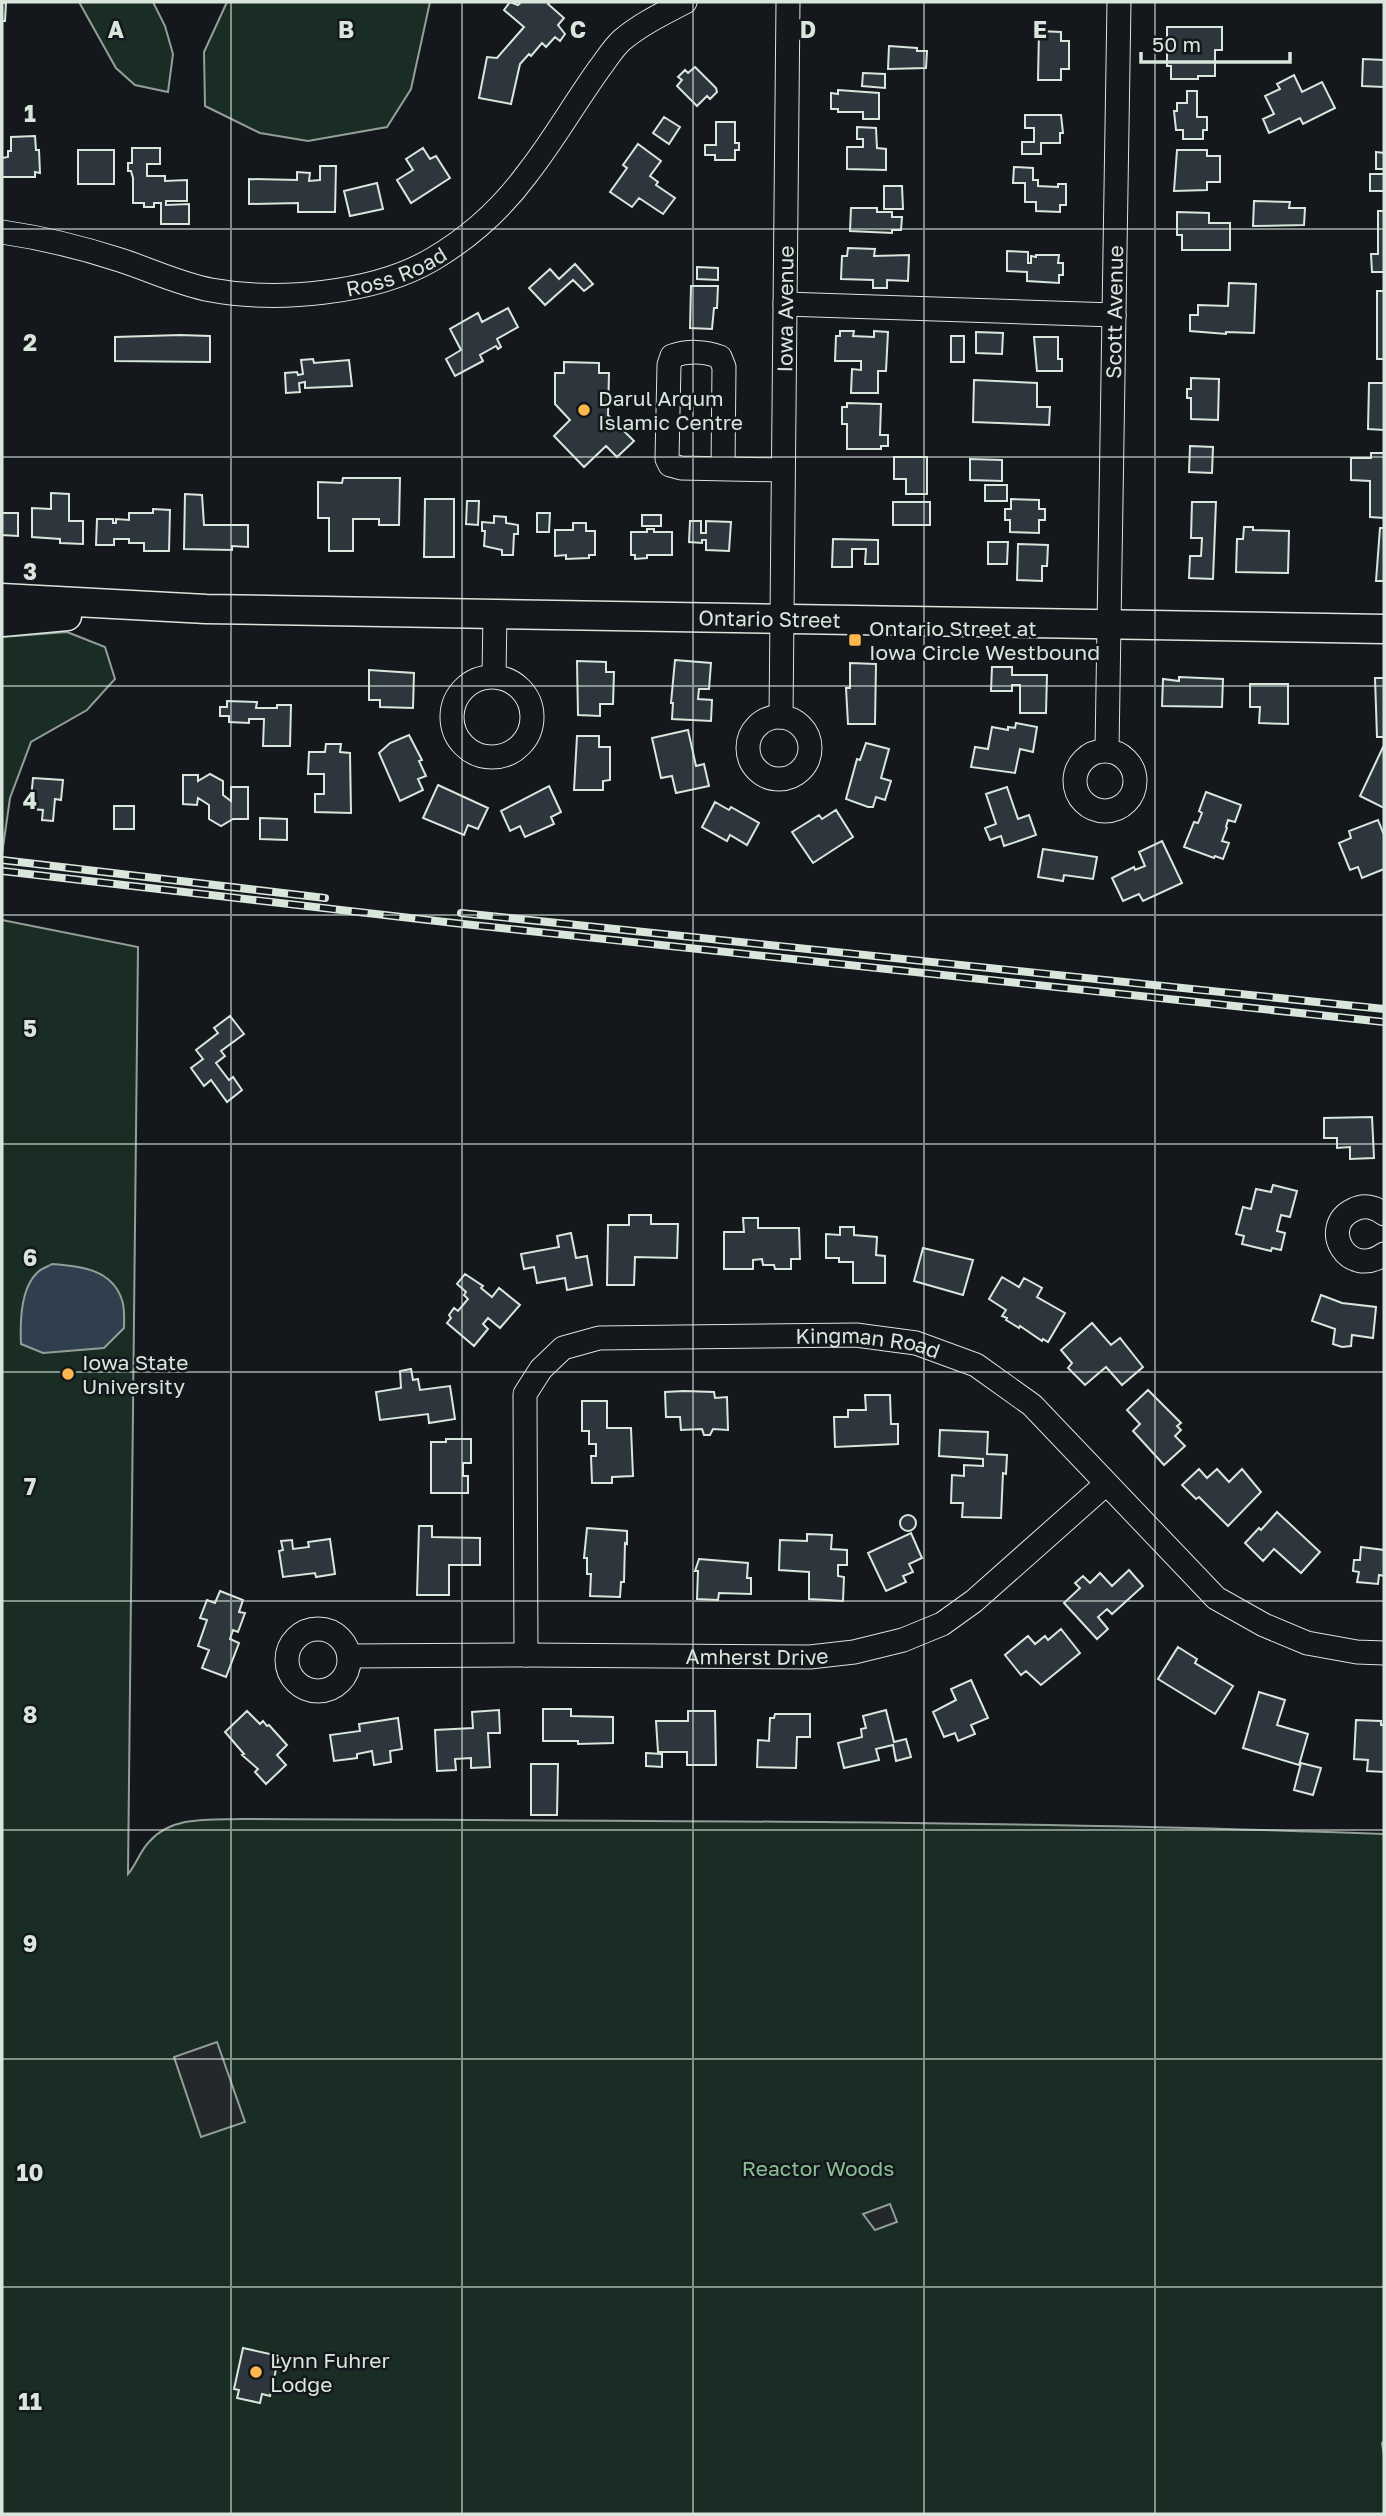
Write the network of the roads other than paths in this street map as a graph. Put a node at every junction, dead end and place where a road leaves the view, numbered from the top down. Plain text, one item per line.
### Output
1 (685, 2) edge
2 (788, 2) edge
3 (1119, 2) edge
4 (2, 232) edge
5 (785, 304) junction
6 (1114, 315) junction
7 (723, 469) junction
8 (782, 470) junction
9 (2, 598) edge
10 (157, 608) junction
11 (495, 614) junction
12 (782, 618) junction
13 (2, 622) edge
14 (1109, 624) junction
15 (1384, 629) edge
16 (494, 677) dead end
17 (781, 717) dead end
18 (1107, 751) dead end
19 (1384, 1214) edge
20 (1384, 1254) edge
21 (1106, 1484) junction
22 (1384, 1653) edge
23 (526, 1655) junction
24 (349, 1656) dead end

1 - 4 street, Ross Road
2 - 5 street, Iowa Avenue
3 - 6 street, Scott Avenue
5 - 6 street
5 - 8 street, Iowa Avenue
6 - 14 street, Scott Avenue
7 - 7 street
7 - 8 street
8 - 12 street, Iowa Avenue
9 - 10 main road, Ontario Street
10 - 11 main road, Ontario Street
10 - 13 main road, Ontario Street
11 - 12 main road, Ontario Street
11 - 16 street
12 - 14 main road, Ontario Street
12 - 17 street, Iowa Avenue
14 - 15 main road, Ontario Street
14 - 18 street, Scott Avenue
19 - 20 street
21 - 22 street, Kingman Road
21 - 23 street, Amherst Drive
21 - 23 street, Kingman Road
23 - 24 street, Amherst Drive

